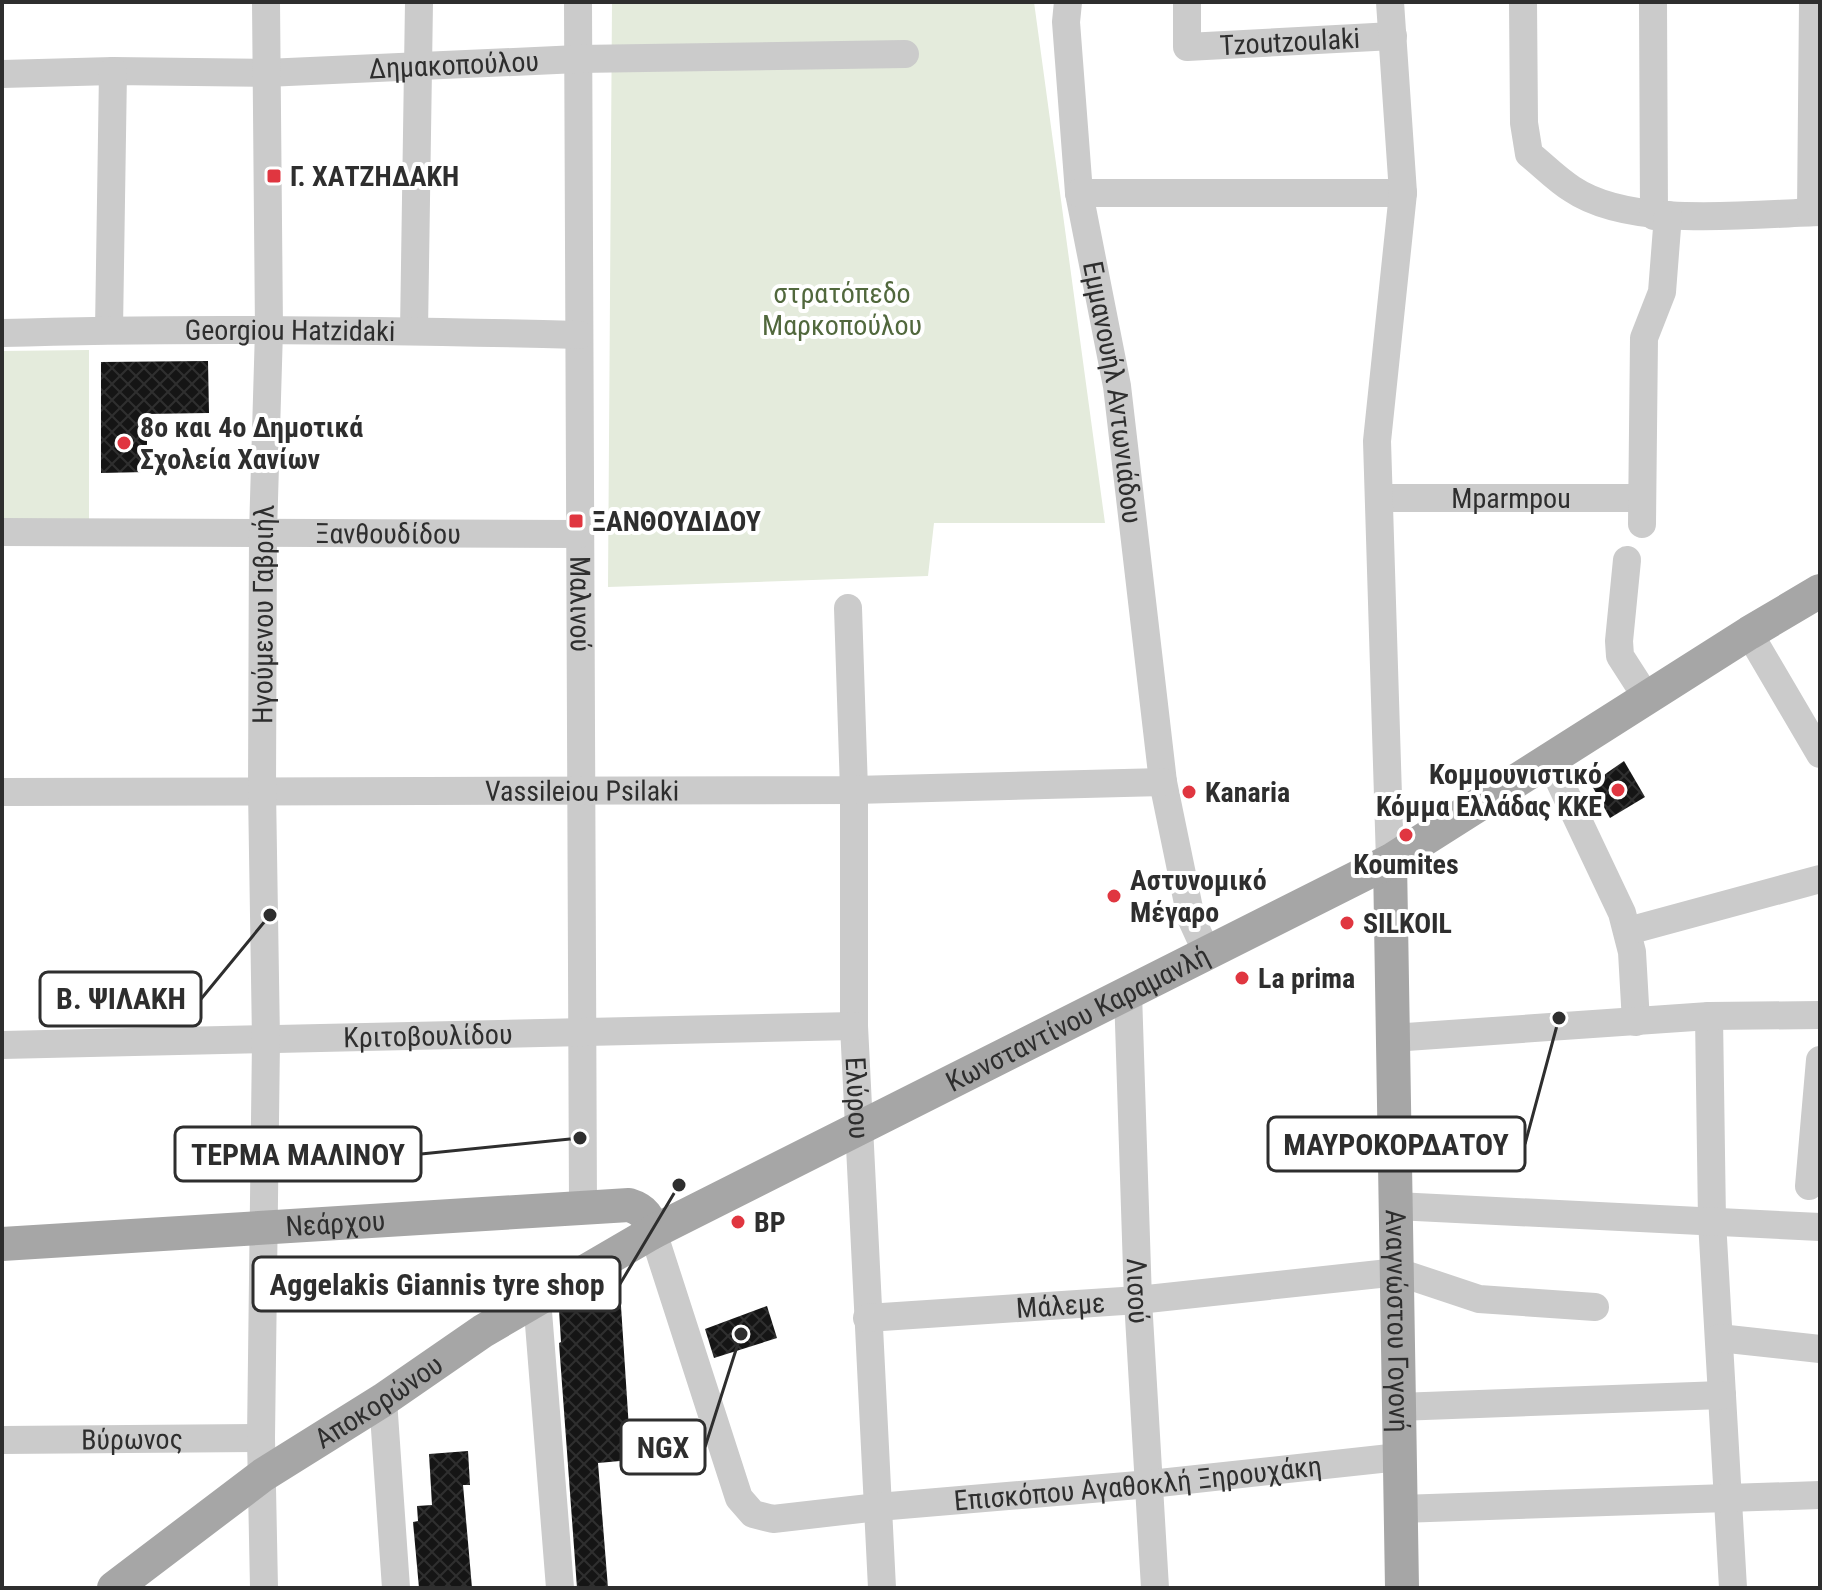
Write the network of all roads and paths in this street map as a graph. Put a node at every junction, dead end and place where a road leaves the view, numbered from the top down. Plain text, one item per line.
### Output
1 (266, 2) edge
2 (419, 2) edge
3 (578, 2) edge
4 (1068, 2) edge
5 (1187, 2) edge
6 (1390, 2) edge
7 (1523, 2) edge
8 (1653, 2) edge
9 (1813, 2) edge
10 (1393, 36) junction
11 (905, 54) dead end
12 (578, 59) junction
13 (419, 68) junction
14 (113, 71) junction
15 (266, 73) junction
16 (2, 74) edge
17 (1079, 193) junction
18 (1403, 193) junction
19 (1816, 212) edge
20 (1661, 216) junction
21 (109, 330) junction
22 (269, 330) junction
23 (414, 331) junction
24 (2, 333) edge
25 (579, 335) junction
26 (1379, 498) junction
27 (2, 532) edge
28 (263, 533) junction
29 (580, 534) junction
30 (1627, 560) dead end
31 (1820, 591) edge
32 (848, 608) dead end
33 (1749, 633) junction
34 (1647, 698) junction
35 (1820, 754) edge
36 (1550, 761) junction
37 (1163, 782) junction
38 (262, 790) junction
39 (854, 790) junction
40 (581, 791) junction
41 (2, 792) edge
42 (1390, 861) junction
43 (1820, 879) edge
44 (1628, 931) junction
45 (1207, 953) junction
46 (1128, 993) junction
47 (1820, 1015) edge
48 (1709, 1016) junction
49 (1636, 1022) junction
50 (854, 1026) junction
51 (582, 1034) junction
52 (1392, 1038) junction
53 (266, 1040) junction
54 (2, 1045) edge
55 (1820, 1060) edge
56 (858, 1129) junction
57 (1809, 1186) dead end
58 (1396, 1206) junction
59 (583, 1208) junction
60 (1712, 1221) junction
61 (265, 1227) junction
62 (1820, 1227) edge
63 (653, 1232) junction
64 (2, 1244) edge
65 (1398, 1272) junction
66 (537, 1299) junction
67 (1138, 1300) junction
68 (1595, 1307) dead end
69 (867, 1318) junction
70 (1719, 1338) junction
71 (1820, 1349) edge
72 (1722, 1395) junction
73 (383, 1400) junction
74 (1398, 1407) junction
75 (261, 1438) junction
76 (2, 1440) edge
77 (1399, 1457) junction
78 (263, 1475) junction
79 (1150, 1484) junction
80 (1820, 1495) edge
81 (1728, 1500) junction
82 (878, 1507) junction
83 (1400, 1509) junction
84 (114, 1588) edge
85 (264, 1588) edge
86 (396, 1588) edge
87 (560, 1588) edge
88 (882, 1588) edge
89 (1155, 1588) edge
90 (1402, 1588) edge
91 (1733, 1588) edge

1 - 15 street, Ηγούμενου Γαβριήλ
2 - 13 street
3 - 12 street, Μαλινού
4 - 17 street, Εμμανουήλ Αντωνιάδου
5 - 10 street, Tzoutzoulaki
6 - 10 street
7 - 20 street
8 - 20 street
9 - 19 street
10 - 18 street
11 - 12 street, Δημακοπούλου
12 - 13 street, Δημακοπούλου
12 - 25 street, Μαλινού
13 - 15 street, Δημακοπούλου
13 - 23 street
14 - 15 street, Δημακοπούλου
14 - 16 street, Δημακοπούλου
14 - 21 street
15 - 22 street, Ηγούμενου Γαβριήλ
17 - 18 street
17 - 37 street, Εμμανουήλ Αντωνιάδου
18 - 26 street
19 - 20 street
20 - 26 street, Mparmpou
21 - 22 street, Georgiou Hatzidaki
21 - 24 street, Georgiou Hatzidaki
22 - 23 street, Georgiou Hatzidaki
22 - 28 street, Ηγούμενου Γαβριήλ
23 - 25 street, Georgiou Hatzidaki
25 - 29 street, Μαλινού
26 - 42 street
27 - 28 street, Ξανθουδίδου
28 - 29 street, Ξανθουδίδου
28 - 38 street, Ηγούμενου Γαβριήλ
29 - 40 street, Μαλινού
30 - 34 street
31 - 33 main road, Κωνσταντίνου Καραμανλή
32 - 39 street, Ελύρου
33 - 34 main road, Κωνσταντίνου Καραμανλή
33 - 35 street
34 - 36 main road, Κωνσταντίνου Καραμανλή
36 - 42 main road, Κωνσταντίνου Καραμανλή
36 - 44 street
37 - 39 street, Vassileiou Psilaki
37 - 45 street, Εμμανουήλ Αντωνιάδου
38 - 40 street, Vassileiou Psilaki
38 - 41 street, Vassileiou Psilaki
38 - 53 street, Ηγούμενου Γαβριήλ
39 - 40 street, Vassileiou Psilaki
39 - 50 street, Ελύρου
40 - 51 street, Μαλινού
42 - 45 main road, Κωνσταντίνου Καραμανλή
42 - 52 main road, Αναγνώστου Γογονή
43 - 44 street
44 - 49 street
45 - 46 main road, Κωνσταντίνου Καραμανλή
46 - 56 main road, Κωνσταντίνου Καραμανλή
46 - 67 street, Λισού
47 - 48 street
48 - 49 street
48 - 60 street
49 - 52 street
50 - 51 street, Κριτοβουλίδου
50 - 56 street, Ελύρου
51 - 53 street, Κριτοβουλίδου
51 - 59 street, Μαλινού
52 - 58 main road, Αναγνώστου Γογονή
53 - 54 street, Κριτοβουλίδου
53 - 61 street, Ηγούμενου Γαβριήλ
55 - 57 street
56 - 63 main road, Κωνσταντίνου Καραμανλή
56 - 69 street, Ελύρου
58 - 60 street
58 - 65 main road, Αναγνώστου Γογονή
59 - 61 main road, Νεάρχου
59 - 63 main road, Νεάρχου
60 - 62 street
60 - 70 street
61 - 64 main road, Νεάρχου
61 - 75 street, Ηγούμενου Γαβριήλ
63 - 66 main road, Αποκορώνου
63 - 82 street, Επισκόπου Αγαθοκλή Ξηρουχάκη
65 - 67 street, Μάλεμε
65 - 68 street
65 - 74 main road, Αναγνώστου Γογονή
66 - 73 main road, Αποκορώνου
66 - 87 street
67 - 69 street, Μάλεμε
67 - 79 street, Λισού
69 - 82 street, Ελύρου
70 - 71 street
70 - 72 street
72 - 74 street
72 - 81 street
73 - 78 main road, Αποκορώνου
73 - 86 street
74 - 77 main road, Αναγνώστου Γογονή
75 - 76 street, Βύρωνος
75 - 78 street, Ηγούμενου Γαβριήλ
77 - 79 street, Επισκόπου Αγαθοκλή Ξηρουχάκη
77 - 83 main road, Αναγνώστου Γογονή
78 - 84 main road, Αποκορώνου
78 - 85 street, Ηγούμενου Γαβριήλ
79 - 82 street, Επισκόπου Αγαθοκλή Ξηρουχάκη
79 - 89 street, Λισού
80 - 81 street
81 - 83 street
81 - 91 street
82 - 88 street, Ελύρου
83 - 90 main road, Αναγνώστου Γογονή

